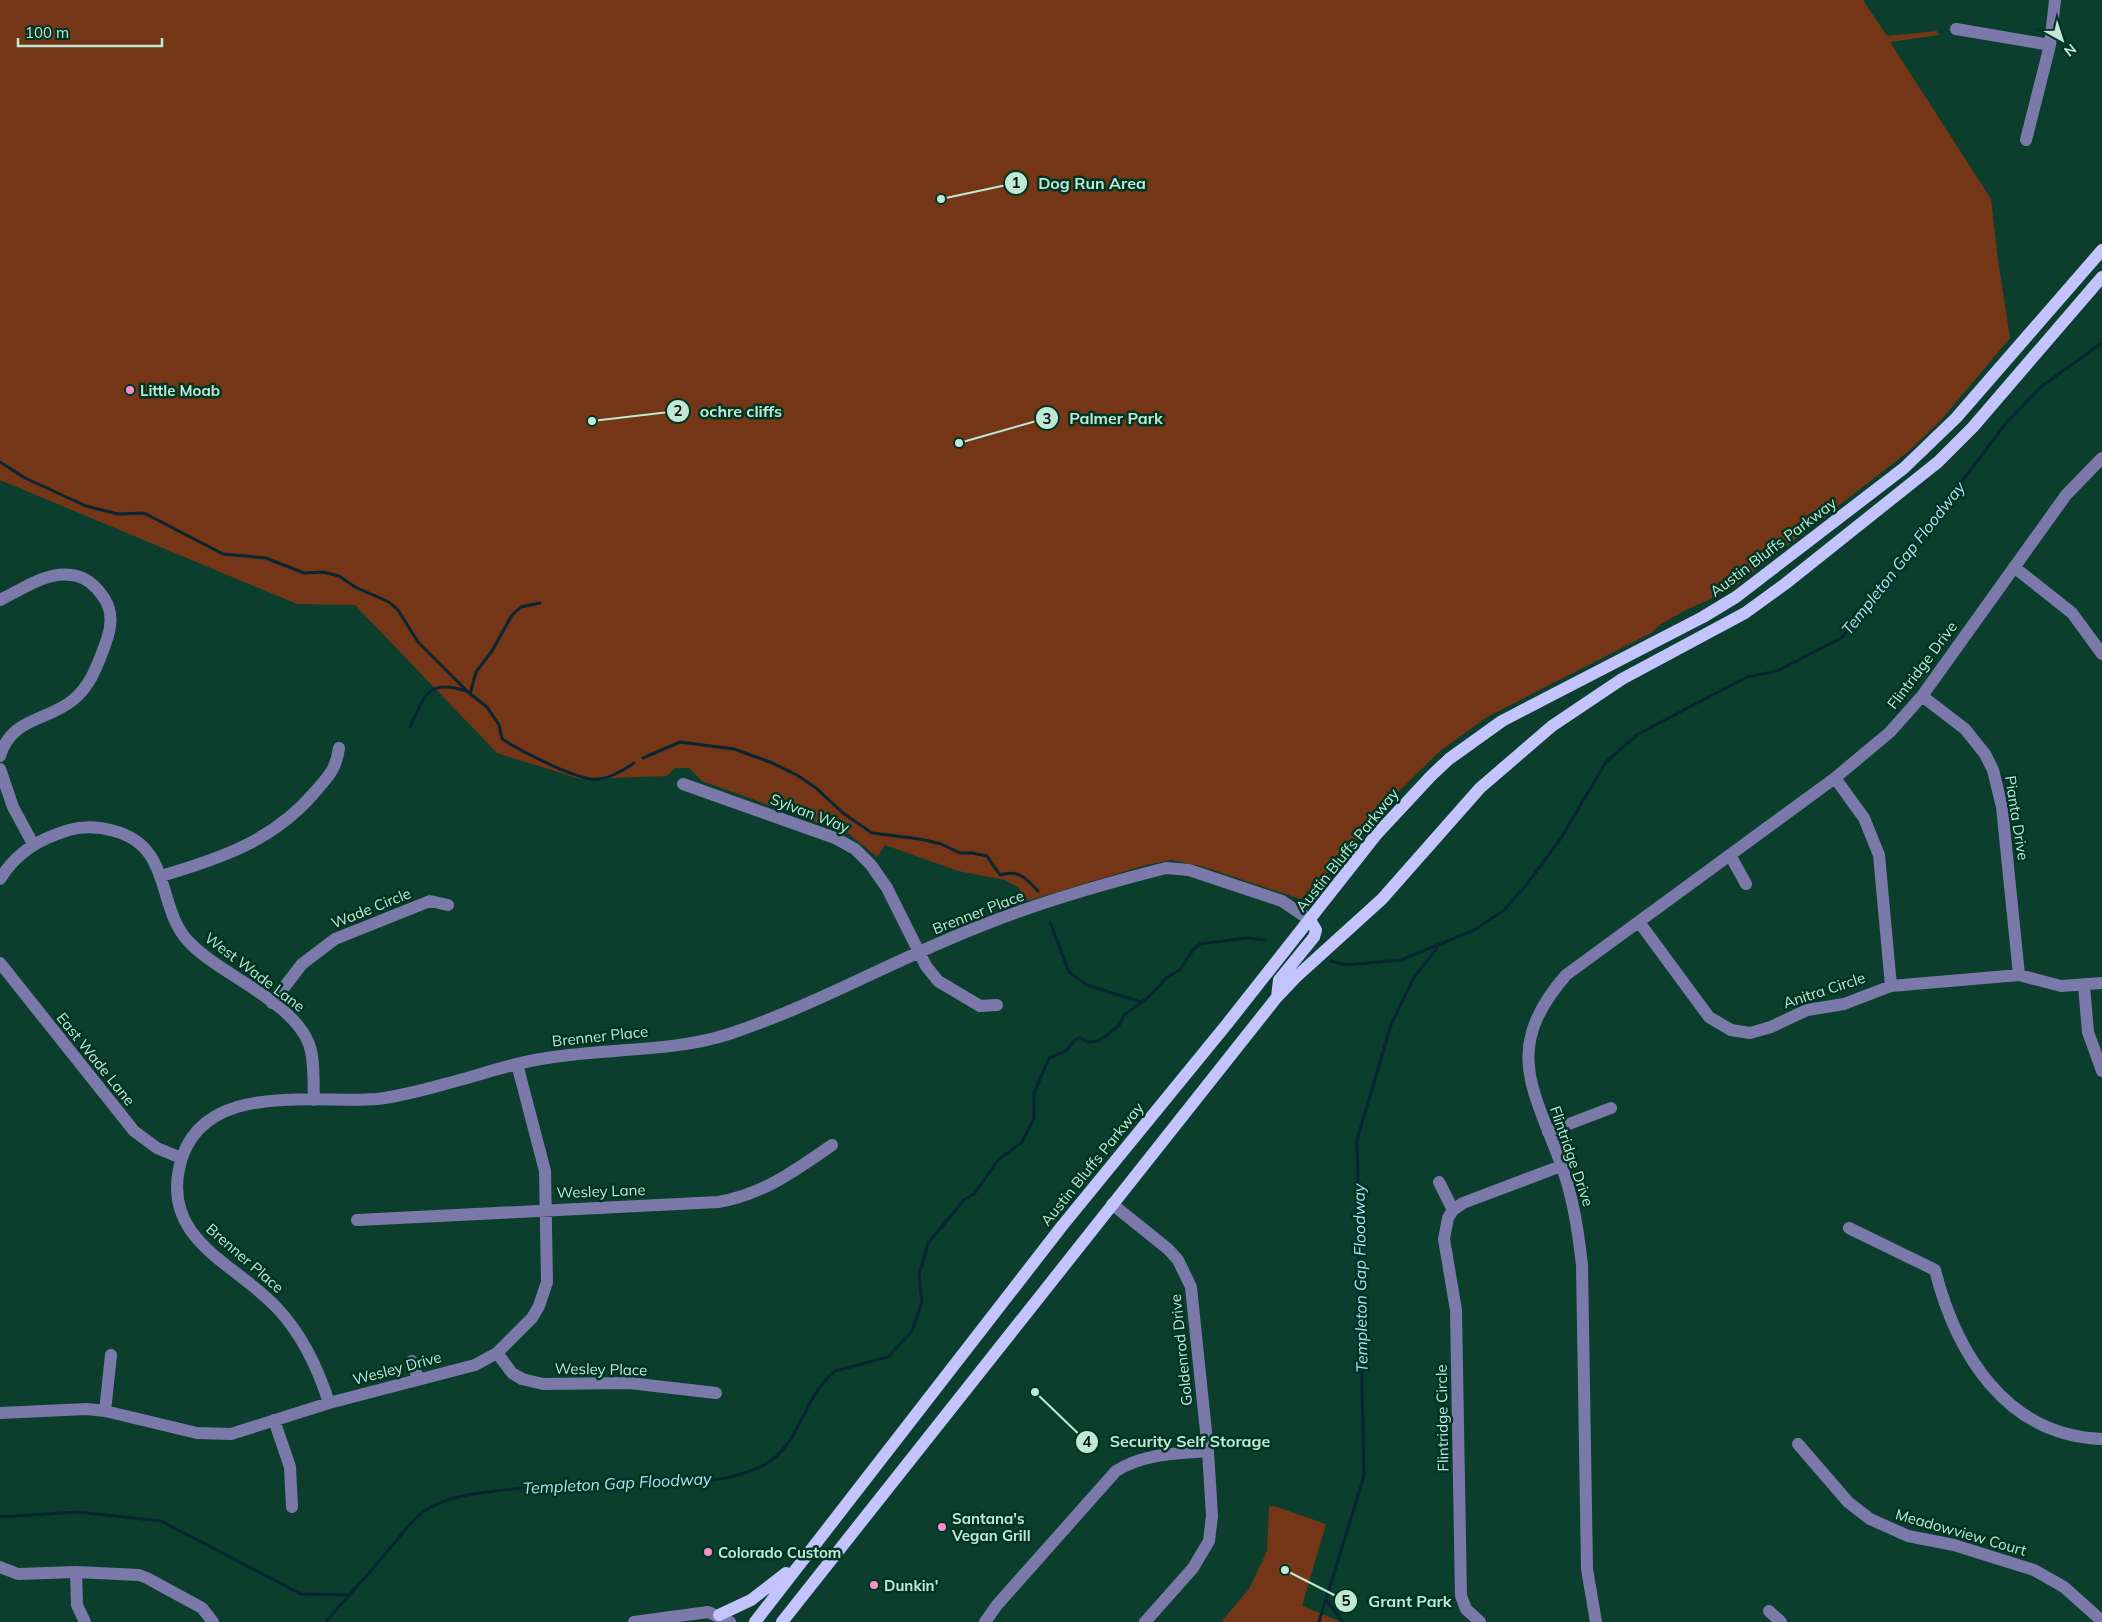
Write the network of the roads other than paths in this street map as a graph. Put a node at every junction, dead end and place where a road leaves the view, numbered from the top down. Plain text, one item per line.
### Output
1 (2054, 0) edge
2 (1956, 29) dead end
3 (2050, 45) junction
4 (2026, 140) dead end
5 (2102, 250) edge
6 (2102, 277) edge
7 (2102, 458) edge
8 (2014, 567) junction
9 (0, 600) edge
10 (2102, 654) edge
11 (1922, 696) junction
12 (339, 748) dead end
13 (0, 756) edge
14 (0, 769) edge
15 (1835, 778) junction
16 (683, 784) dead end
17 (33, 844) junction
18 (1730, 855) junction
19 (161, 876) junction
20 (0, 879) edge
21 (1746, 884) dead end
22 (448, 905) dead end
23 (1310, 920) junction
24 (1639, 922) junction
25 (920, 952) junction
26 (0, 963) edge
27 (2018, 976) junction
28 (2102, 983) edge
29 (1891, 986) junction
30 (2084, 986) junction
31 (1277, 997) junction
32 (272, 1002) junction
33 (997, 1005) dead end
34 (517, 1064) junction
35 (2102, 1071) edge
36 (314, 1100) junction
37 (1611, 1108) dead end
38 (1548, 1132) junction
39 (832, 1145) dead end
40 (182, 1158) junction
41 (1561, 1166) junction
42 (1440, 1182) dead end
43 (1112, 1204) junction
44 (546, 1210) junction
45 (1453, 1210) junction
46 (357, 1220) dead end
47 (1849, 1228) dead end
48 (498, 1354) junction
49 (111, 1355) dead end
50 (412, 1361) dead end
51 (418, 1379) junction
52 (716, 1393) dead end
53 (329, 1403) junction
54 (105, 1411) junction
55 (0, 1414) edge
56 (274, 1420) junction
57 (2102, 1439) edge
58 (1798, 1444) dead end
59 (1208, 1451) junction
60 (292, 1507) dead end
61 (802, 1560) junction
62 (0, 1567) edge
63 (76, 1572) junction
64 (1769, 1611) dead end
65 (689, 1618) edge
66 (725, 1619) edge
67 (2102, 1621) edge
68 (85, 1622) edge
69 (213, 1622) edge
70 (634, 1622) edge
71 (755, 1622) edge
72 (782, 1622) edge
73 (985, 1622) edge
74 (1145, 1622) edge
75 (1480, 1622) edge
76 (1596, 1622) edge
77 (1781, 1622) edge

1 - 3 street
2 - 3 street
3 - 4 street
5 - 23 main road, Austin Bluffs Parkway
6 - 31 main road
7 - 8 street, Flintridge Drive
8 - 10 street
8 - 11 street, Flintridge Drive
9 - 13 street
11 - 15 street, Flintridge Drive
11 - 27 street, Pianta Drive
12 - 19 street
14 - 17 street
15 - 18 street, Flintridge Drive
15 - 29 street
16 - 25 street, Sylvan Way
17 - 19 street, West Wade Lane
17 - 20 street
18 - 21 street
18 - 24 street, Flintridge Drive
19 - 32 street, West Wade Lane
22 - 32 street, Wade Circle
23 - 25 street, Brenner Place
23 - 31 main road
23 - 61 main road, Austin Bluffs Parkway
24 - 29 street, Anitra Circle
24 - 38 street, Flintridge Drive
25 - 33 street, Sylvan Way
25 - 34 street, Brenner Place
26 - 40 street, East Wade Lane
27 - 29 street, Anitra Circle
27 - 30 street, Anitra Circle
28 - 30 street, Anitra Circle
30 - 35 street
31 - 43 main road
32 - 36 street, West Wade Lane
34 - 36 street, Brenner Place
34 - 44 street, Wesley Drive
36 - 40 street, Brenner Place
37 - 38 street
38 - 41 street, Flintridge Drive
39 - 44 street, Wesley Lane
40 - 53 street, Brenner Place
41 - 45 street
41 - 76 street, Flintridge Drive
42 - 45 street
43 - 59 street, Goldenrod Drive
43 - 72 main road
44 - 46 street, Wesley Lane
44 - 48 street, Wesley Drive
45 - 75 street, Flintridge Circle
47 - 57 street
48 - 51 street, Wesley Drive
48 - 52 street, Wesley Place
49 - 54 street
50 - 51 street
51 - 53 street, Wesley Drive
53 - 56 street, Wesley Drive
54 - 55 street, Wesley Drive
54 - 56 street, Wesley Drive
56 - 60 street
58 - 67 street, Meadowview Court
59 - 73 street
59 - 74 street, Goldenrod Drive
61 - 66 main road
61 - 71 main road, Austin Bluffs Parkway
62 - 63 street
63 - 68 street
63 - 69 street
64 - 77 street
65 - 66 street
65 - 70 street

